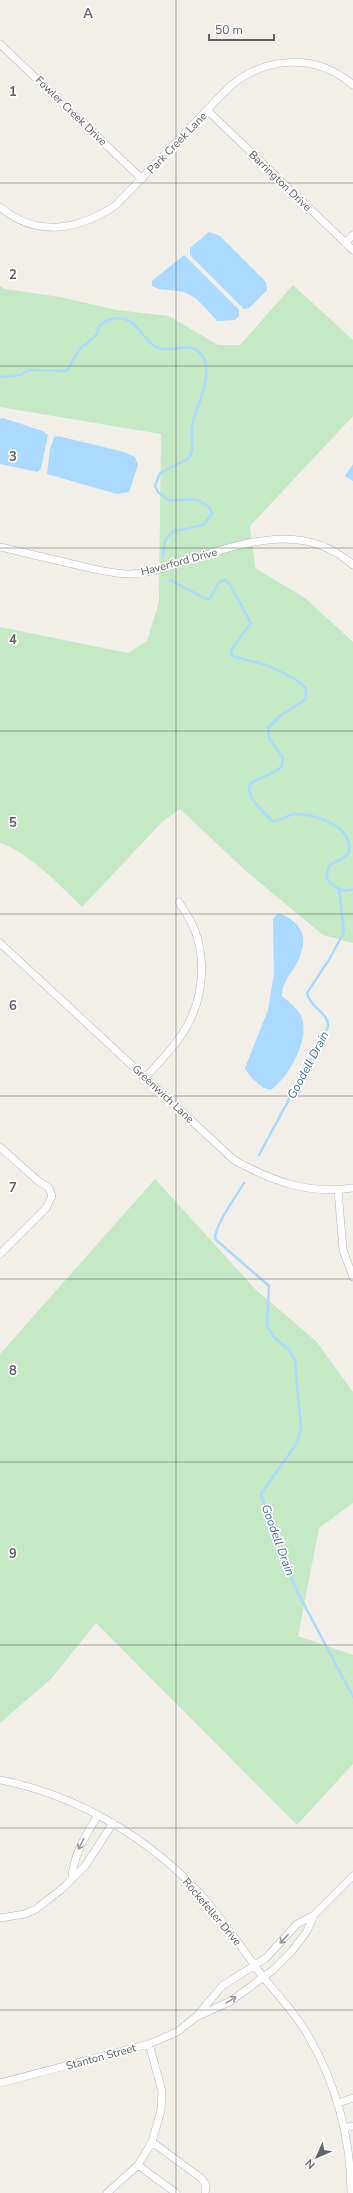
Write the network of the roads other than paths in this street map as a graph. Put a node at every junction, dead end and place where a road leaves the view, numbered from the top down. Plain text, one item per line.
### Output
1 (0, 44) edge
2 (353, 85) edge
3 (208, 111) junction
4 (142, 179) junction
5 (0, 207) edge
6 (353, 235) edge
7 (345, 243) junction
8 (353, 250) edge
9 (0, 547) edge
10 (353, 565) edge
11 (179, 902) dead end
12 (0, 943) edge
13 (145, 1078) junction
14 (0, 1147) edge
15 (353, 1188) edge
16 (338, 1190) junction
17 (0, 1254) edge
18 (353, 1277) edge
19 (0, 1780) edge
20 (98, 1814) junction
21 (113, 1823) junction
22 (353, 1876) edge
23 (72, 1877) junction
24 (314, 1915) junction
25 (0, 1918) edge
26 (255, 1965) junction
27 (264, 1977) junction
28 (196, 2018) junction
29 (149, 2044) junction
30 (0, 2083) edge
31 (353, 2098) edge
32 (338, 2103) junction
33 (353, 2126) edge
34 (344, 2128) junction
35 (152, 2142) junction
36 (138, 2165) junction
37 (107, 2193) edge
38 (176, 2193) edge
39 (205, 2193) edge
40 (351, 2193) edge

1 - 4 street, Fowler Creek Drive
2 - 3 street, Park Creek Lane
3 - 4 street, Park Creek Lane
3 - 7 street, Barrington Drive
4 - 5 street, Park Creek Lane
6 - 7 street
7 - 8 street, Barrington Drive
9 - 10 street, Haverford Drive
11 - 13 street
12 - 13 street, Greenwich Lane
13 - 16 street, Greenwich Lane
14 - 17 street
15 - 16 street, Greenwich Lane
16 - 18 street
19 - 20 street, Rockefeller Drive
20 - 21 street, Rockefeller Drive
20 -> 23 street
21 - 23 street
21 - 26 street, Rockefeller Drive
22 - 24 street
23 - 25 street
24 -> 26 street, Stanton Street
24 - 27 street, Stanton Street
26 - 27 street, Rockefeller Drive
26 - 28 street, Stanton Street
28 -> 27 street, Stanton Street
27 - 32 street, Rockefeller Drive
28 - 29 street, Stanton Street
29 - 30 street, Stanton Street
29 - 35 street
31 - 32 street
32 - 34 street, Rockefeller Drive
33 - 34 street
34 - 40 street, Rockefeller Drive
35 - 36 street
35 - 39 street
36 - 37 street
36 - 38 street

